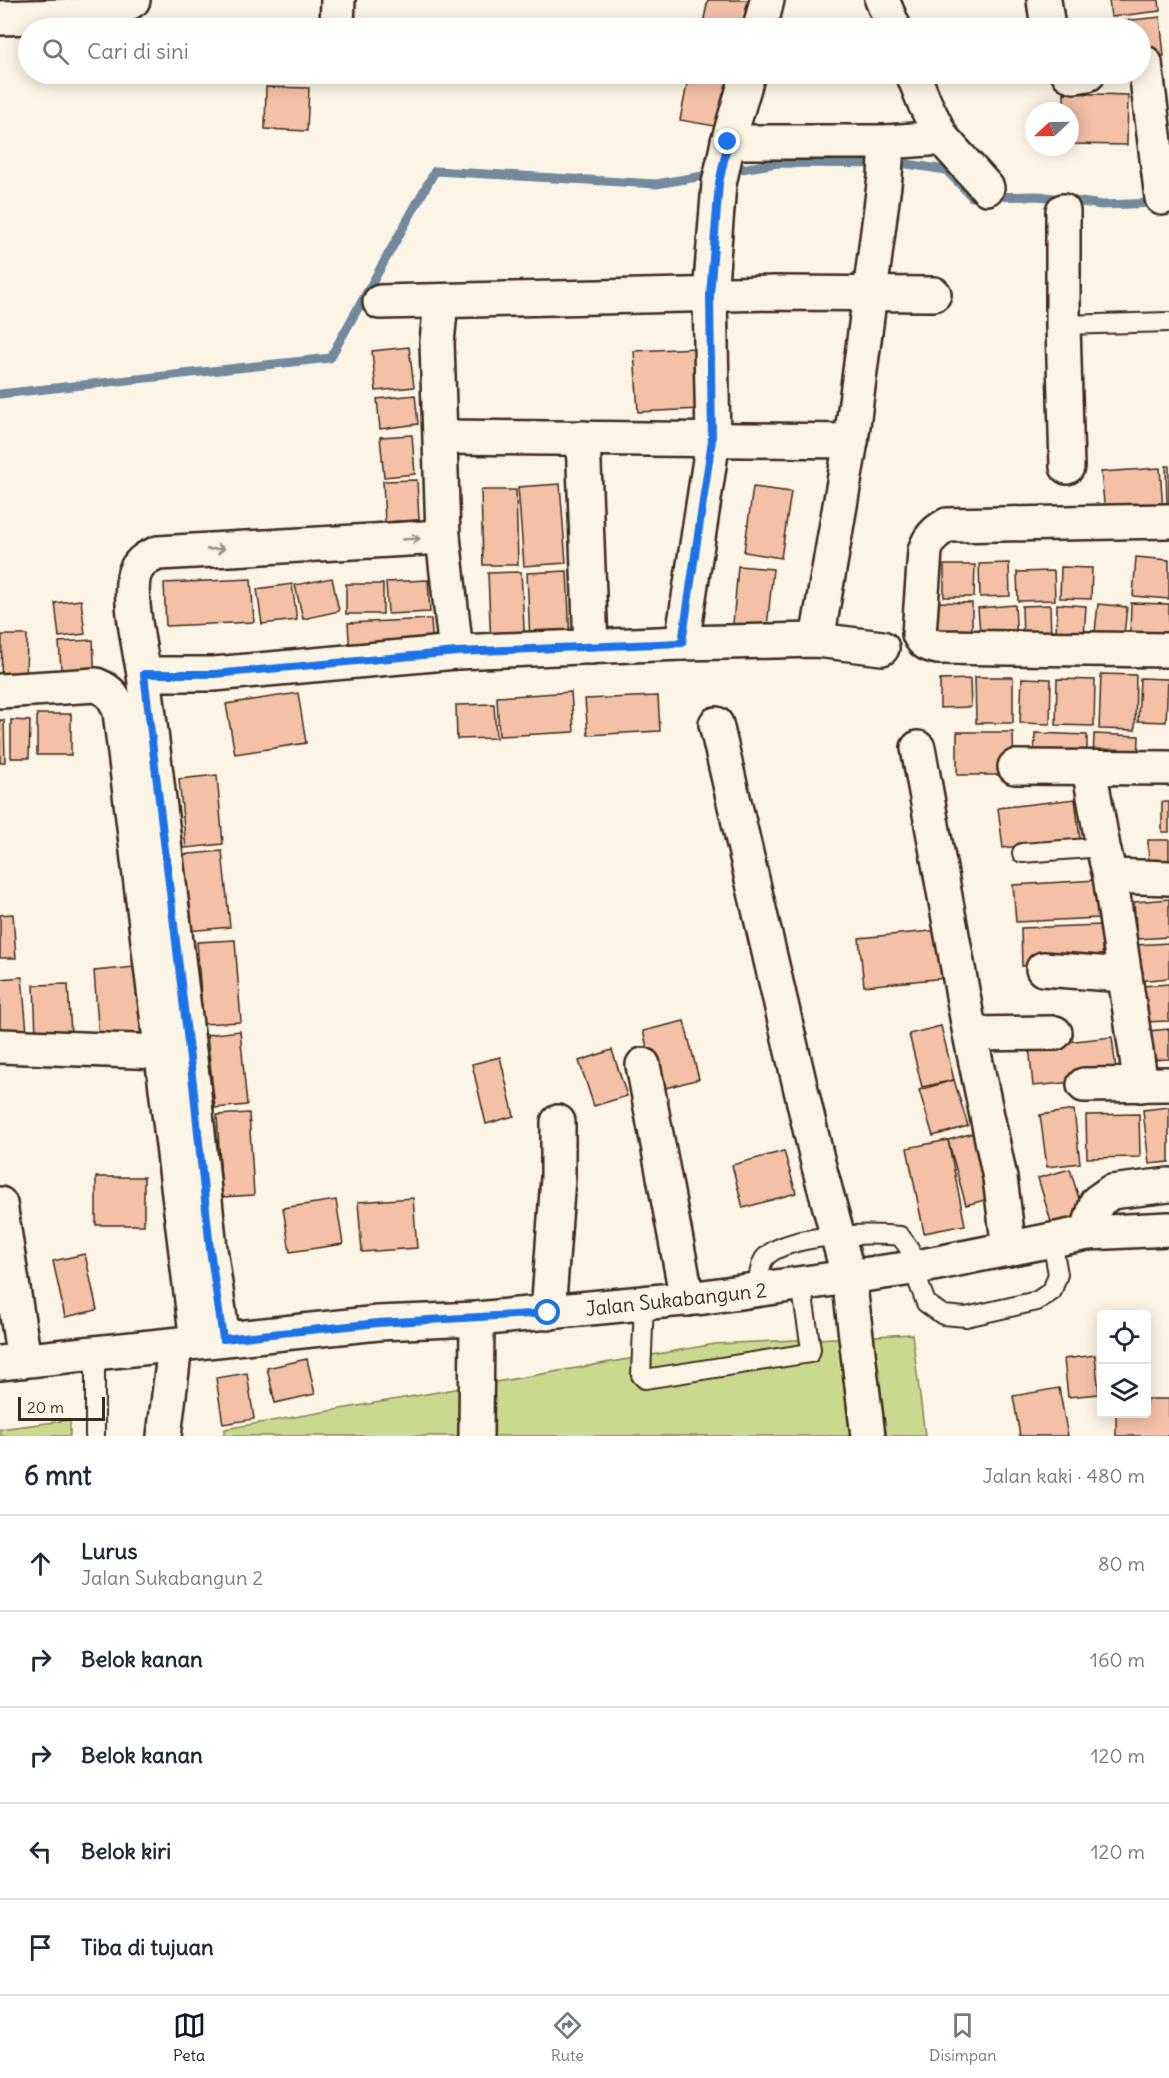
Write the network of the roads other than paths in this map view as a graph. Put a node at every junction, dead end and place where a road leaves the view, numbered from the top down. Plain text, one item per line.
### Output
1 (133, 0) edge
2 (338, 0) edge
3 (767, 0) edge
4 (882, 0) edge
5 (1044, 0) edge
6 (0, 18) edge
7 (337, 18) edge
8 (762, 18) edge
9 (890, 18) edge
10 (1047, 18) edge
11 (1152, 62) edge
12 (745, 84) edge
13 (917, 84) edge
14 (942, 138) junction
15 (886, 157) junction
16 (724, 161) junction
17 (987, 188) dead end
18 (1162, 198) dead end
19 (1063, 211) dead end
20 (870, 294) junction
21 (934, 294) dead end
22 (710, 295) junction
23 (380, 302) dead end
24 (441, 302) junction
25 (1169, 322) edge
26 (1063, 325) junction
27 (441, 436) junction
28 (583, 438) junction
29 (712, 440) junction
30 (851, 441) junction
31 (1067, 468) dead end
32 (1169, 521) edge
33 (443, 537) junction
34 (817, 640) junction
35 (682, 643) junction
36 (591, 647) junction
37 (882, 648) dead end
38 (1169, 650) edge
39 (456, 652) junction
40 (144, 674) junction
41 (0, 691) edge
42 (716, 724) dead end
43 (918, 748) dead end
44 (1015, 767) dead end
45 (1089, 768) junction
46 (1169, 768) edge
47 (1022, 853) dead end
48 (1107, 861) junction
49 (1169, 878) edge
50 (1043, 969) dead end
51 (1125, 975) junction
52 (1055, 1033) dead end
53 (970, 1034) junction
54 (0, 1046) edge
55 (161, 1052) junction
56 (643, 1065) dead end
57 (1084, 1084) dead end
58 (1155, 1084) edge
59 (558, 1122) dead end
60 (1166, 1185) edge
61 (0, 1204) edge
62 (1169, 1217) edge
63 (1169, 1229) edge
64 (1087, 1233) junction
65 (838, 1236) junction
66 (1052, 1241) junction
67 (1009, 1249) junction
68 (913, 1268) junction
69 (849, 1278) junction
70 (801, 1284) junction
71 (756, 1291) junction
72 (687, 1299) junction
73 (644, 1303) junction
74 (548, 1313) junction
75 (477, 1319) junction
76 (199, 1342) junction
77 (95, 1354) junction
78 (12, 1361) edge
79 (95, 1436) edge
80 (164, 1436) edge
81 (476, 1436) edge
82 (868, 1436) edge

1 - 6 street
2 - 7 street
3 - 8 street
4 - 9 street
5 - 10 street
11 - 18 street
12 - 16 street
13 - 14 street
14 - 15 street
14 - 17 street
15 - 16 street
15 - 20 street
16 - 22 street
19 - 26 street
20 - 21 street
20 - 22 street
20 - 30 street
22 - 24 street
22 - 29 street
23 - 24 street
24 - 27 street
25 - 26 lane
26 - 31 street
27 - 28 street
27 - 33 street
28 - 29 street
28 - 36 street
29 - 30 street
29 - 35 street
30 - 34 street
32 - 38 street
33 - 39 street
40 -> 33 street
34 - 35 street
34 - 37 street
35 - 36 street
36 - 39 street
39 - 40 street
40 - 76 street
41 - 55 street
42 - 65 street
43 - 53 street
44 - 45 street
45 - 46 street
45 - 48 street
47 - 48 lane
48 - 49 street
48 - 51 street
50 - 51 street
51 - 58 street
52 - 53 street
53 - 67 street
54 - 55 street
55 - 76 street
56 - 72 street
57 - 58 street
59 - 74 street
60 - 62 street
60 - 64 street
61 - 78 street
63 - 64 street, Jalan Sukabangun 2
64 - 66 street, Jalan Sukabangun 2
65 - 68 lane
65 - 69 street
65 - 71 lane
66 - 67 street, Jalan Sukabangun 2
66 - 68 lane
67 - 68 street, Jalan Sukabangun 2
68 - 69 street, Jalan Sukabangun 2
69 - 70 street, Jalan Sukabangun 2
69 - 82 street
70 - 71 street, Jalan Sukabangun 2
70 - 73 lane
71 - 72 street, Jalan Sukabangun 2
72 - 73 street, Jalan Sukabangun 2
73 - 74 street, Jalan Sukabangun 2
74 - 75 street, Jalan Sukabangun 2
75 - 76 street, Jalan Sukabangun 2
75 - 81 street
76 - 77 street, Jalan Sukabangun 2
76 - 80 street
77 - 78 street, Jalan Sukabangun 2
77 - 79 lane

